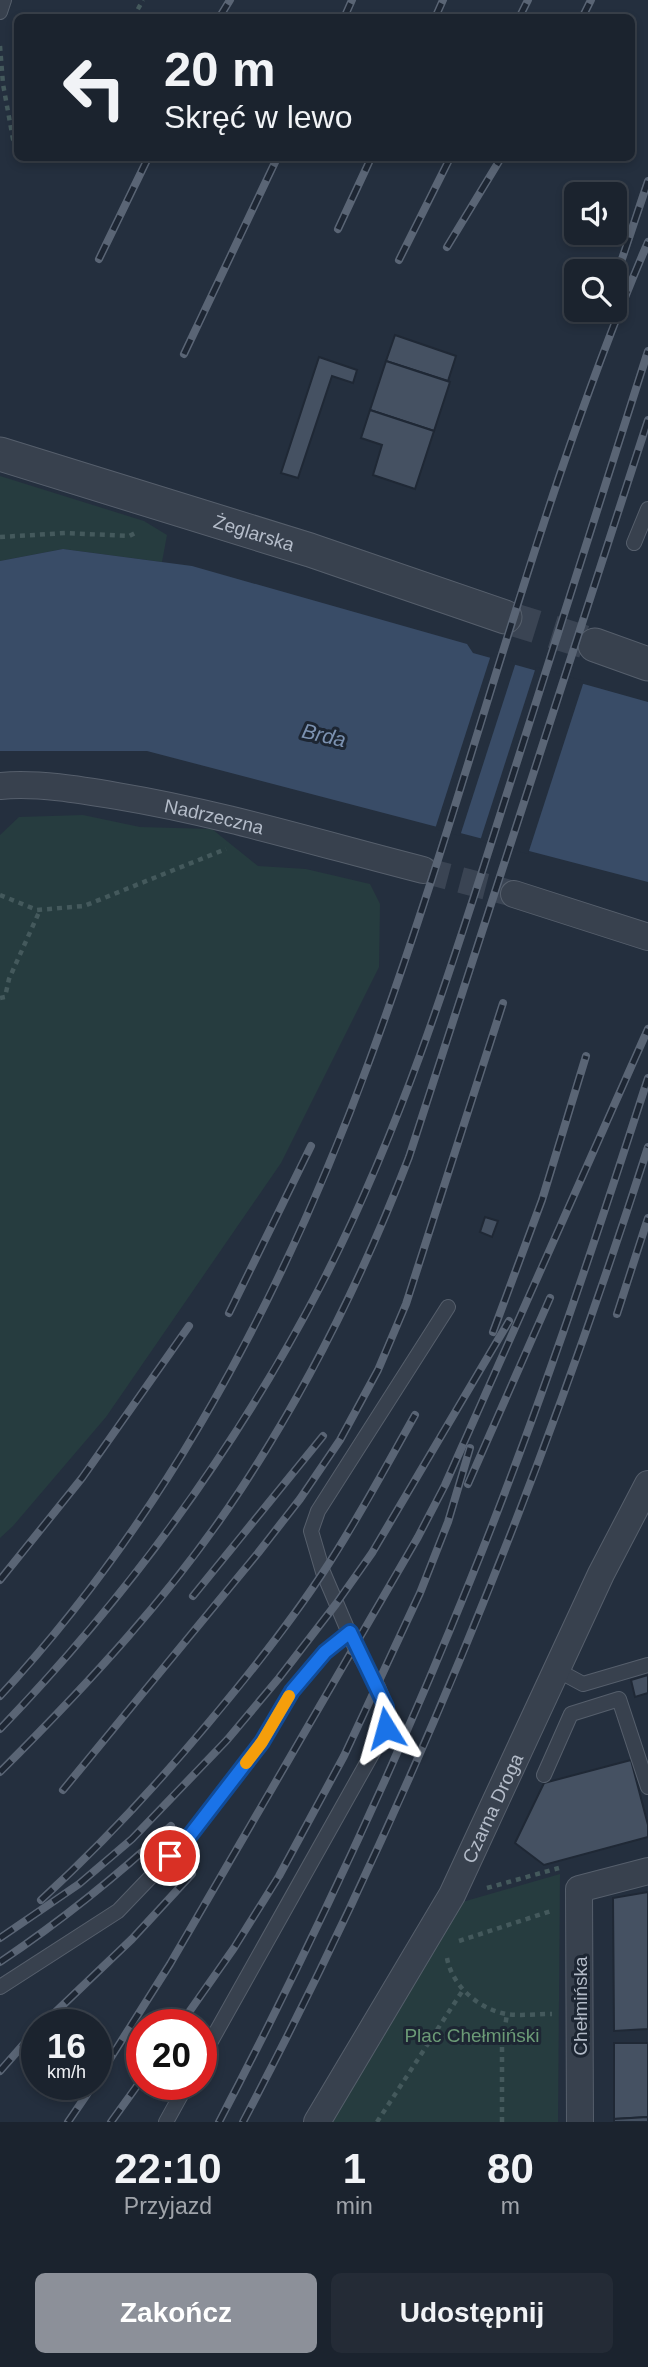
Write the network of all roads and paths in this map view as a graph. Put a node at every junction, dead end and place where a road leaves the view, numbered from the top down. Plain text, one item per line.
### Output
1 (4, 0) edge
2 (0, 12) edge
3 (0, 46) edge
4 (14, 140) edge
5 (2, 452) edge
6 (165, 505) junction
7 (648, 509) edge
8 (0, 537) edge
9 (634, 543) dead end
10 (505, 617) tunnel mouth
11 (595, 645) tunnel mouth
12 (648, 664) edge
13 (0, 786) edge
14 (272, 831) junction
15 (423, 870) tunnel mouth
16 (0, 894) edge
17 (514, 894) tunnel mouth
18 (41, 910) junction
19 (648, 937) edge
20 (0, 998) edge
21 (448, 1307) dead end
22 (648, 1484) edge
23 (350, 1632) junction
24 (648, 1665) edge
25 (557, 1670) junction
26 (544, 1775) dead end
27 (648, 1787) edge
28 (564, 1867) dead end
29 (552, 1870) junction
30 (648, 1871) edge
31 (552, 1884) dead end
32 (579, 1889) junction
33 (452, 1895) junction
34 (552, 1911) junction
35 (552, 1924) dead end
36 (437, 1941) junction
37 (0, 1987) edge
38 (463, 1990) junction
39 (552, 2001) dead end
40 (507, 2014) junction
41 (217, 2030) edge
42 (178, 2100) edge
43 (166, 2122) edge
44 (317, 2122) edge
45 (377, 2122) edge
46 (502, 2122) edge
47 (580, 2122) edge

1 - 2 lane
3 - 4 path
5 - 6 street, Żeglarska
6 - 8 path
6 - 10 street, Żeglarska
7 - 9 lane
11 - 12 street
13 - 14 street, Nadrzeczna
14 - 15 street, Nadrzeczna
14 - 18 path
16 - 18 path
17 - 19 street
18 - 20 path
21 - 23 lane
22 - 25 street, Czarna Droga
23 - 37 lane
23 - 41 lane
24 - 25 lane
25 - 33 street, Czarna Droga
26 - 27 lane
28 - 29 path
29 - 31 path
29 - 33 path
30 - 32 street
32 - 34 path
32 - 47 street, Chełmińska
33 - 36 street, Czarna Droga
34 - 35 path
34 - 36 path
36 - 38 path
36 - 44 street, Czarna Droga
38 - 40 path
38 - 45 path
39 - 40 path
40 - 46 path
42 - 43 lane

